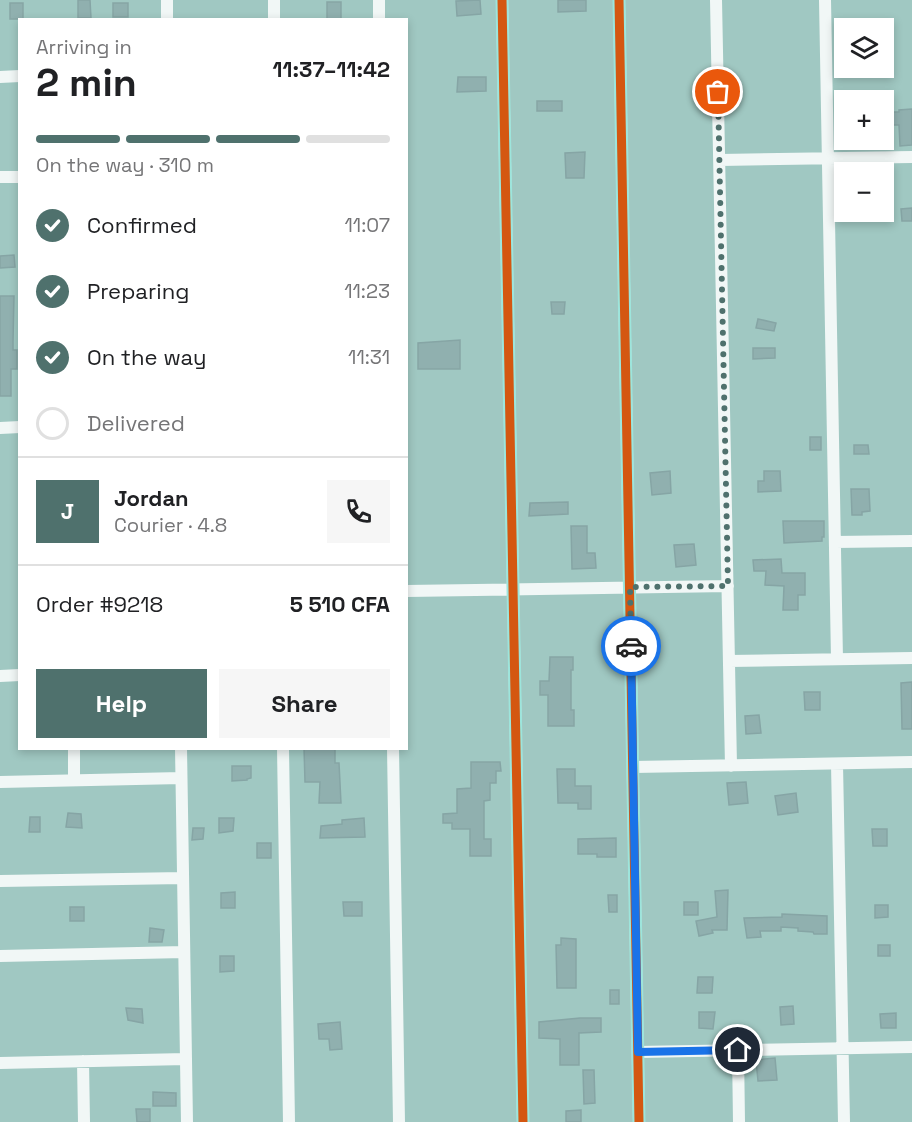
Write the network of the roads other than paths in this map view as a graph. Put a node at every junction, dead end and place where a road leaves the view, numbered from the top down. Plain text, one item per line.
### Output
1 (167, 0) edge
2 (274, 0) edge
3 (379, 0) edge
4 (502, 0) edge
5 (619, 0) edge
6 (716, 0) edge
7 (825, 0) edge
8 (167, 18) edge
9 (274, 18) edge
10 (379, 18) edge
11 (18, 76) edge
12 (0, 77) edge
13 (912, 157) edge
14 (828, 158) junction
15 (720, 160) junction
16 (0, 177) edge
17 (18, 177) edge
18 (18, 427) edge
19 (0, 428) edge
20 (912, 541) edge
21 (835, 542) junction
22 (728, 586) junction
23 (630, 587) junction
24 (513, 590) junction
25 (408, 591) edge
26 (912, 658) edge
27 (837, 659) junction
28 (729, 661) junction
29 (18, 675) edge
30 (0, 676) edge
31 (74, 750) edge
32 (181, 750) edge
33 (282, 750) edge
34 (393, 750) edge
35 (912, 762) edge
36 (837, 764) junction
37 (731, 766) junction
38 (633, 767) junction
39 (181, 778) junction
40 (74, 780) junction
41 (0, 782) edge
42 (183, 878) junction
43 (0, 881) edge
44 (184, 952) junction
45 (0, 956) edge
46 (912, 1047) edge
47 (843, 1048) junction
48 (738, 1050) junction
49 (638, 1052) junction
50 (186, 1059) junction
51 (83, 1061) junction
52 (0, 1063) edge
53 (84, 1122) edge
54 (187, 1122) edge
55 (289, 1122) edge
56 (399, 1122) edge
57 (523, 1122) edge
58 (639, 1122) edge
59 (739, 1122) edge
60 (844, 1122) edge

1 - 8 street
2 - 9 street
3 - 10 street
4 - 24 street
5 - 23 street
6 - 15 street
7 - 14 street
11 - 12 street
13 - 14 street
14 - 15 street
14 - 21 street
15 - 22 street
16 - 17 street
18 - 19 street
20 - 21 street
21 - 27 street
22 - 23 street
22 - 28 street
23 - 24 street
23 - 38 street
24 - 25 street
24 - 57 street
26 - 27 street
27 - 28 street
28 - 37 street
29 - 30 street
31 - 40 street
32 - 39 street
33 - 55 street
34 - 56 street
35 - 36 street
36 - 37 street
36 - 47 street
37 - 38 street
38 - 49 street
39 - 40 street
39 - 42 street
40 - 41 street
42 - 43 street
42 - 44 street
44 - 45 street
44 - 50 street
46 - 47 street
47 - 48 street
47 - 60 street
48 - 49 street
48 - 59 street
49 - 58 street
50 - 51 street
50 - 54 street
51 - 52 street
51 - 53 street

